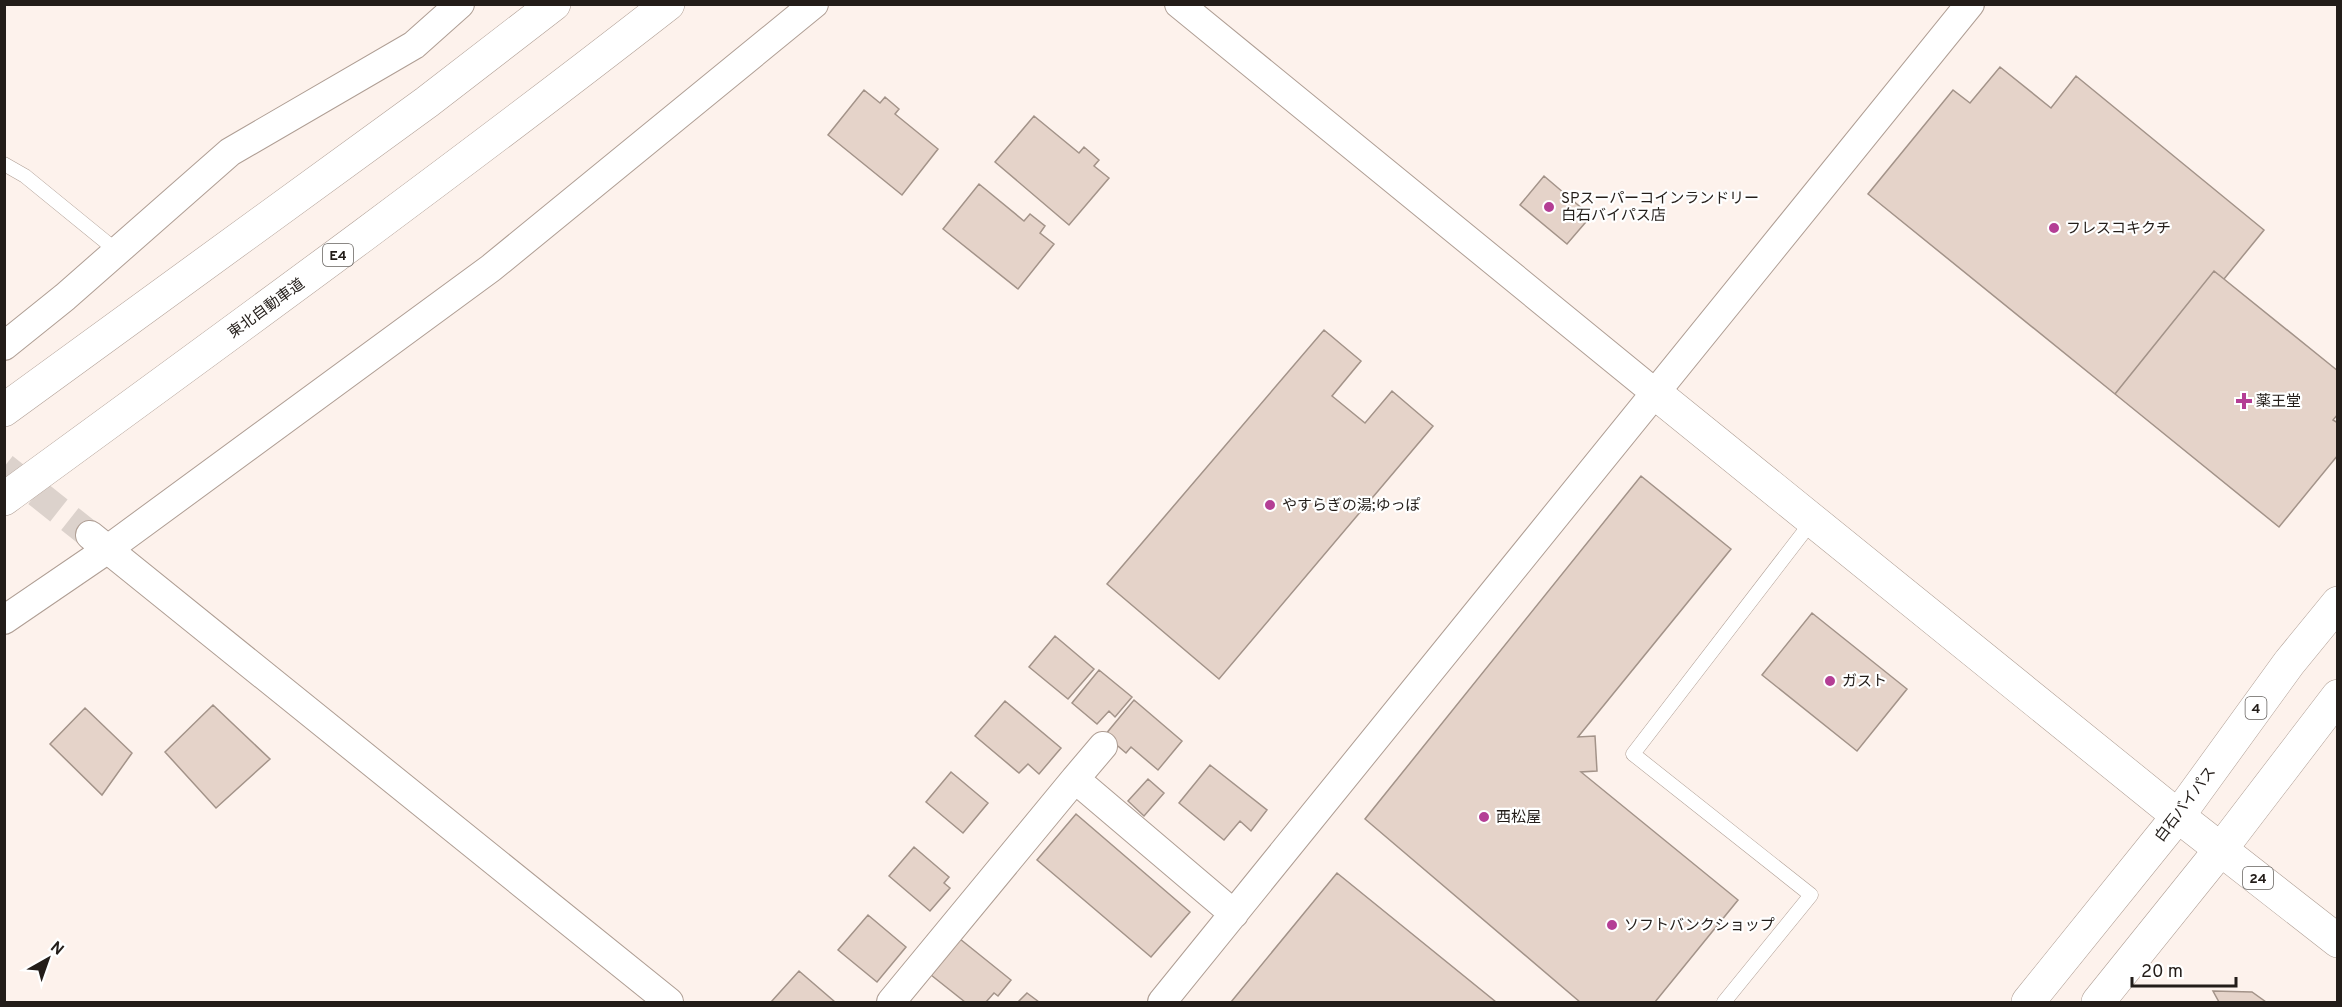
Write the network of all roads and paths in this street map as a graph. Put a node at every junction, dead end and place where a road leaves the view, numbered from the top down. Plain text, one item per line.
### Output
1 (460, 4) edge
2 (554, 4) edge
3 (668, 4) edge
4 (814, 4) edge
5 (1179, 4) edge
6 (1970, 4) edge
7 (4, 164) edge
8 (117, 251) junction
9 (4, 346) edge
10 (1654, 392) junction
11 (4, 410) edge
12 (4, 499) edge
13 (1813, 520) junction
14 (99, 542) junction
15 (2337, 603) edge
16 (4, 620) edge
17 (2337, 696) edge
18 (1103, 746) dead end
19 (1075, 779) junction
20 (2178, 816) junction
21 (2221, 849) junction
22 (1234, 914) junction
23 (2337, 941) edge
24 (669, 1002) edge
25 (891, 1002) edge
26 (1162, 1002) edge
27 (1724, 1002) edge
28 (2028, 1002) edge
29 (2098, 1002) edge

1 - 8 street
2 - 11 main road
3 - 12 main road, 東北自動車道 / E4
4 - 14 street
5 - 10 street
6 - 10 street
7 - 8 lane
8 - 9 street
10 - 13 main road
10 - 22 street
13 - 20 main road
13 - 27 lane
14 - 16 street
14 - 24 street
15 - 20 main road, 白石バイパス / 4
17 - 21 main road
18 - 19 street
19 - 22 street
19 - 25 street
20 - 21 main road, 24
20 - 28 main road, 白石バイパス / 4
21 - 23 main road, 24
21 - 29 main road
22 - 26 street

